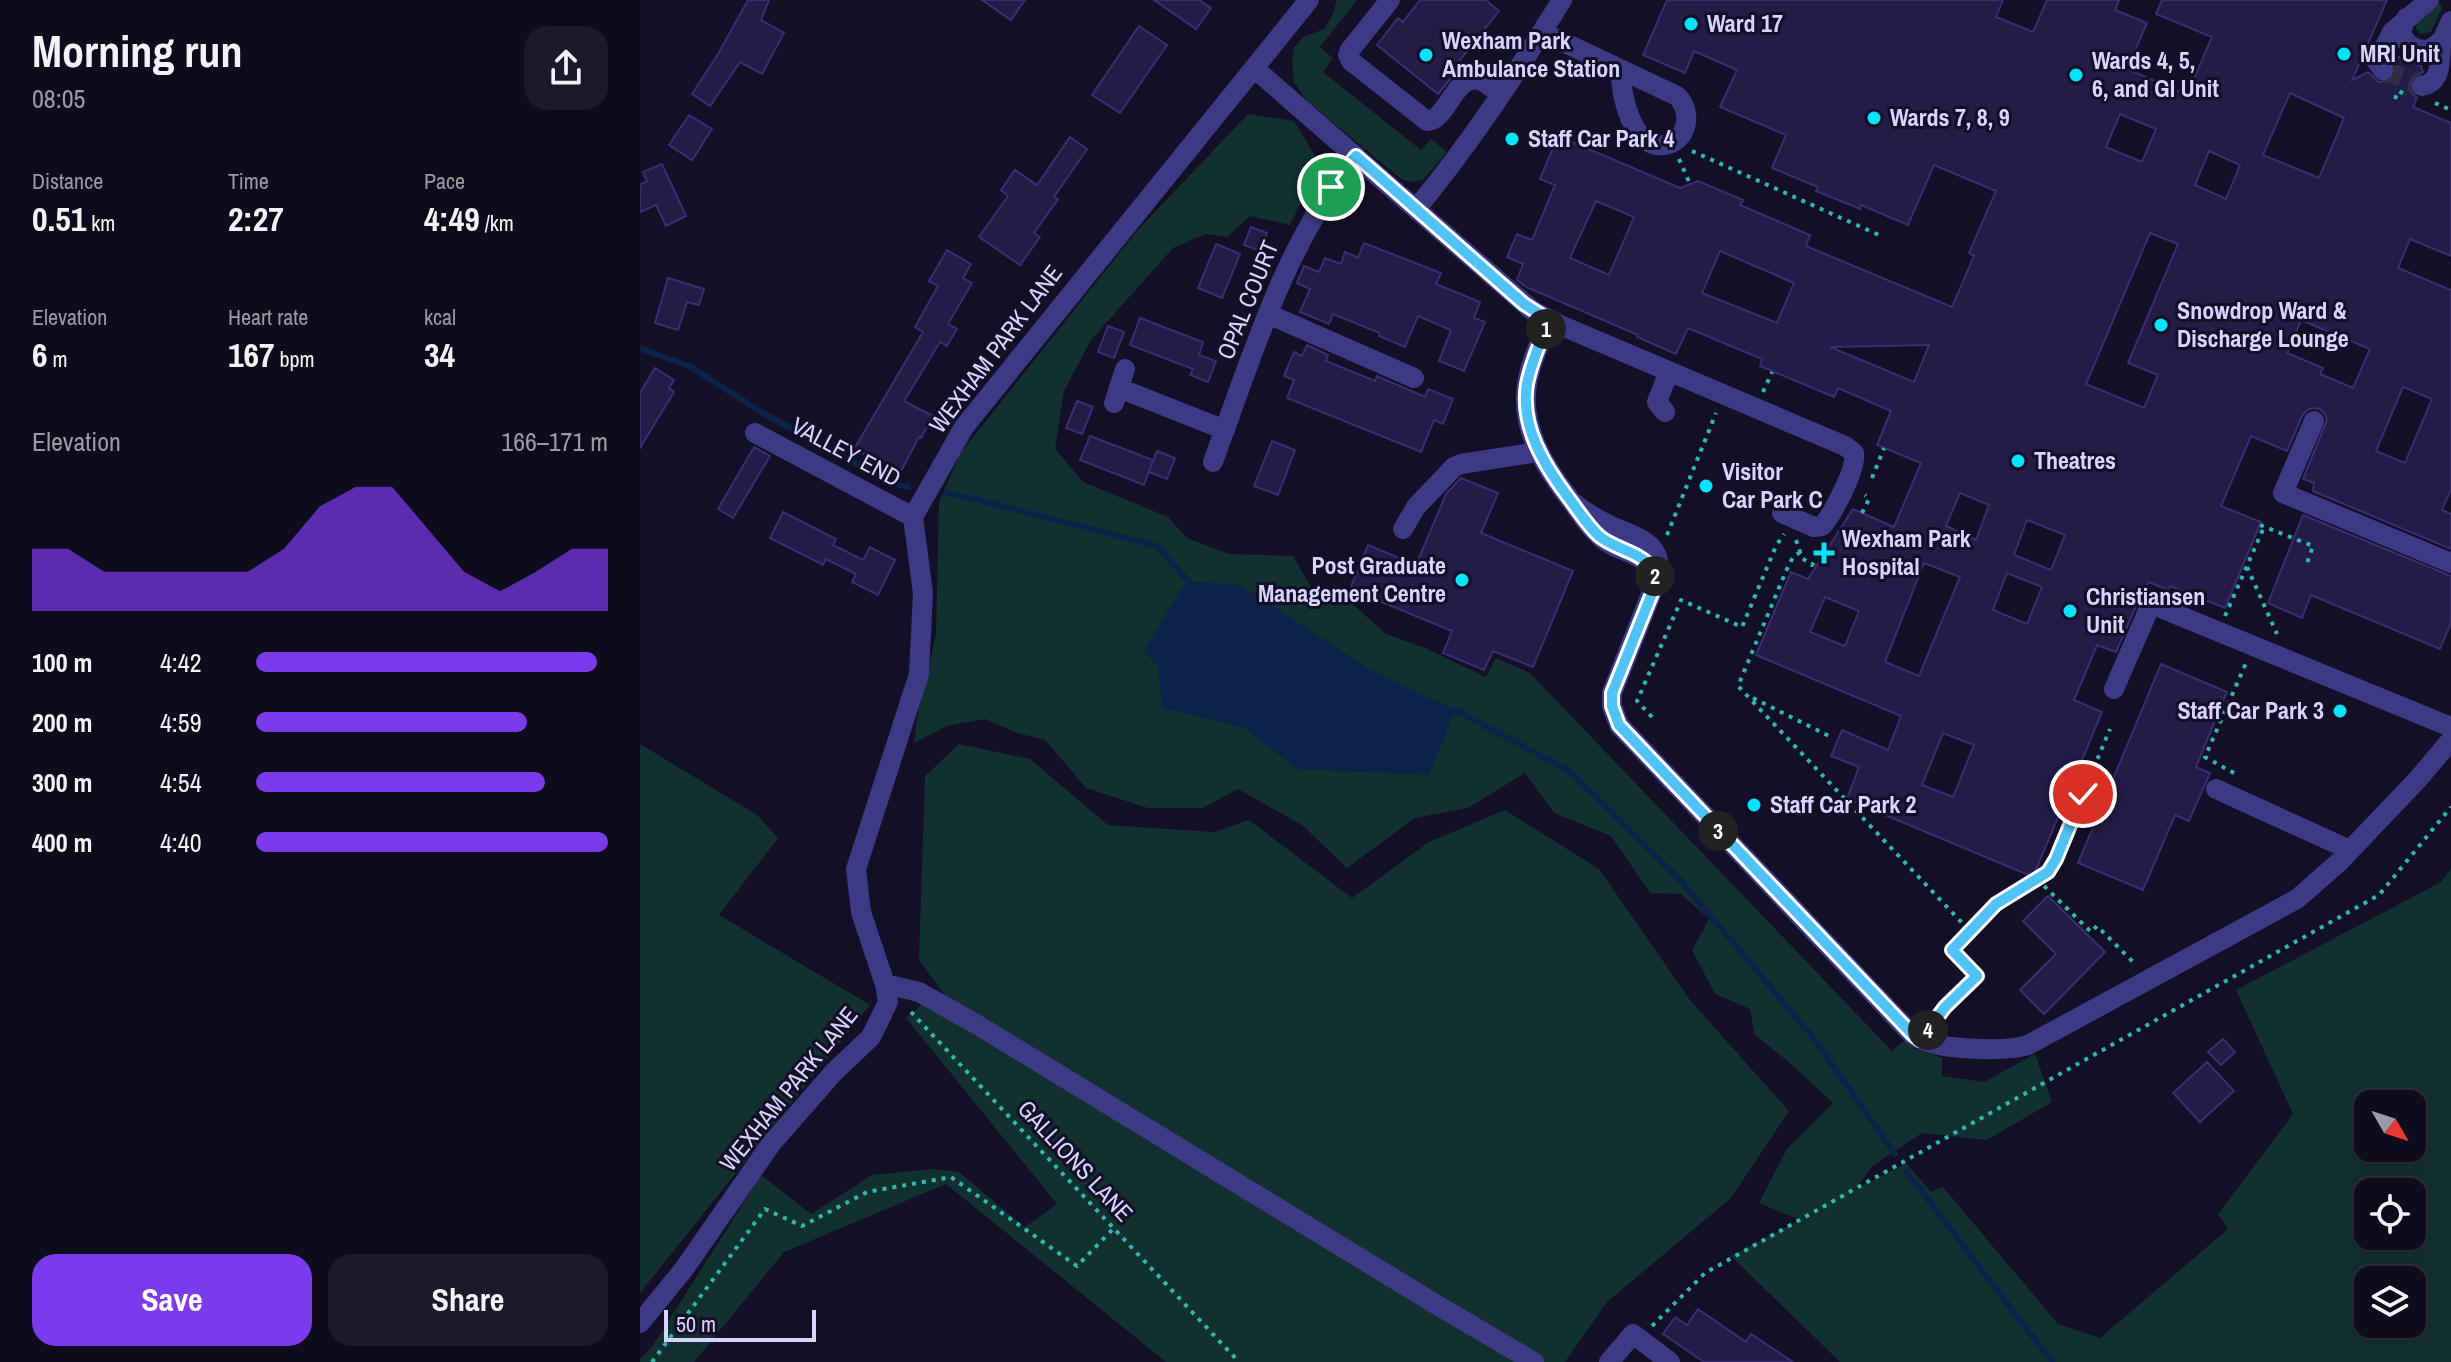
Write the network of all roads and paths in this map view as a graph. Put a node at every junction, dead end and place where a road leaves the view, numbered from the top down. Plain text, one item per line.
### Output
1 (1309, 0) edge
2 (1390, 0) edge
3 (1562, 0) edge
4 (2429, 0) edge
5 (2406, 18) junction
6 (2447, 31) edge
7 (1542, 32) junction
8 (1254, 68) junction
9 (1621, 70) junction
10 (2383, 70) dead end
11 (2428, 94) joint
12 (1500, 95) junction
13 (2451, 110) edge
14 (1672, 142) junction
15 (1356, 156) junction
16 (1690, 184) dead end
17 (1416, 209) junction
18 (1879, 235) dead end
19 (1268, 314) junction
20 (1549, 320) junction
21 (1669, 371) junction
22 (1772, 372) dead end
23 (1414, 378) dead end
24 (1119, 387) dead end
25 (1751, 389) dead end
26 (1723, 394) junction
27 (1665, 412) dead end
28 (2314, 421) dead end
29 (1225, 430) junction
30 (755, 433) dead end
31 (1884, 448) dead end
32 (1538, 452) junction
33 (1213, 462) dead end
34 (1865, 495) junction
35 (1853, 502) dead end
36 (1862, 513) dead end
37 (913, 517) junction
38 (1787, 524) junction
39 (1403, 529) dead end
40 (1829, 540) dead end
41 (1667, 543) dead end
42 (1800, 552) junction
43 (2451, 563) edge
44 (2306, 566) dead end
45 (2247, 567) junction
46 (2218, 632) junction
47 (2253, 646) junction
48 (2274, 655) junction
49 (2114, 689) dead end
50 (1747, 695) junction
51 (1652, 717) dead end
52 (2451, 727) edge
53 (2110, 729) dead end
54 (1831, 737) dead end
55 (2451, 740) edge
56 (2216, 789) dead end
57 (2236, 798) junction
58 (2451, 807) edge
59 (2350, 850) junction
60 (2037, 879) junction
61 (1963, 938) junction
62 (2151, 978) junction
63 (885, 984) junction
64 (1920, 1040) junction
65 (1113, 1229) junction
66 (640, 1323) edge
67 (1639, 1339) junction
68 (652, 1362) edge
69 (1239, 1362) edge
70 (1534, 1362) edge
71 (1609, 1362) edge
72 (1670, 1362) edge

1 - 8 street, WEXHAM PARK LANE
2 - 12 street
3 - 7 street
4 - 5 street
5 - 6 street
5 - 10 street
6 - 11 street
7 - 9 street
7 - 12 street
8 - 15 street
8 - 37 street, WEXHAM PARK LANE
9 - 14 street
9 - 14 street
11 - 13 path
12 - 17 street
14 - 16 path
14 - 18 path
15 - 17 street
15 - 19 street, OPAL COURT
17 - 20 street
19 - 23 street
19 - 29 street, OPAL COURT
20 - 21 street
20 - 32 street
21 - 26 street
21 - 27 street
22 - 25 path
24 - 29 street
26 - 38 street
26 - 41 path
28 - 43 street
29 - 33 street, OPAL COURT
30 - 37 street, VALLEY END
31 - 34 path
32 - 39 street
32 - 64 street
34 - 35 path
34 - 36 path
37 - 63 street, WEXHAM PARK LANE
38 - 42 path
38 - 51 path
40 - 42 path
42 - 50 path
44 - 45 path
45 - 46 path
45 - 48 path
46 - 47 street
46 - 49 street
47 - 48 street
47 - 57 path
48 - 52 street
50 - 54 path
50 - 61 path
53 - 60 path
55 - 59 street
56 - 57 street
57 - 59 street
58 - 67 path
59 - 62 street
60 - 61 path
60 - 62 path
61 - 64 path
62 - 64 street
63 - 65 path, GALLIONS LANE
63 - 66 street, WEXHAM PARK LANE
63 - 70 street
65 - 68 path
65 - 69 path, GALLIONS LANE
67 - 71 street
67 - 72 street

